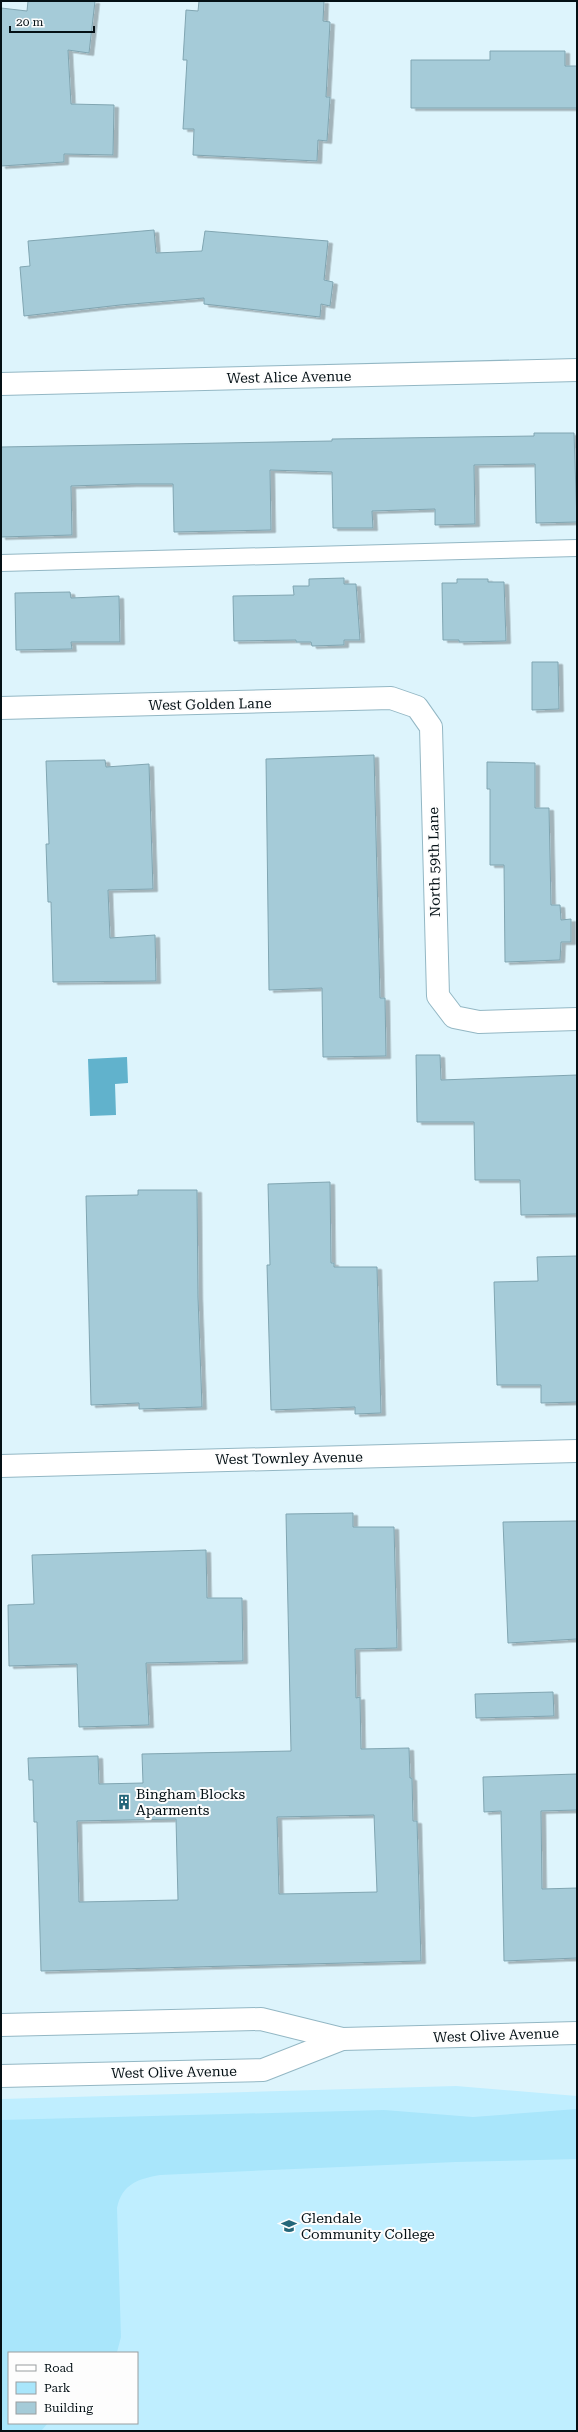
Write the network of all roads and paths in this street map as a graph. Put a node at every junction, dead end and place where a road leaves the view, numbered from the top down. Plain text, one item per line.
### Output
1 (577, 370) edge
2 (1, 384) edge
3 (577, 548) edge
4 (1, 563) edge
5 (417, 707) joint
6 (1, 708) edge
7 (577, 1019) edge
8 (577, 1451) edge
9 (1, 1466) edge
10 (1, 2025) edge
11 (577, 2032) edge
12 (342, 2040) junction
13 (1, 2076) edge

1 - 2 street, West Alice Avenue
3 - 4 lane
5 - 6 street, West Golden Lane
5 - 7 street, North 59th Lane
8 - 9 street, West Townley Avenue
10 - 12 street, West Olive Avenue
11 - 12 street, West Olive Avenue
12 - 13 street, West Olive Avenue

